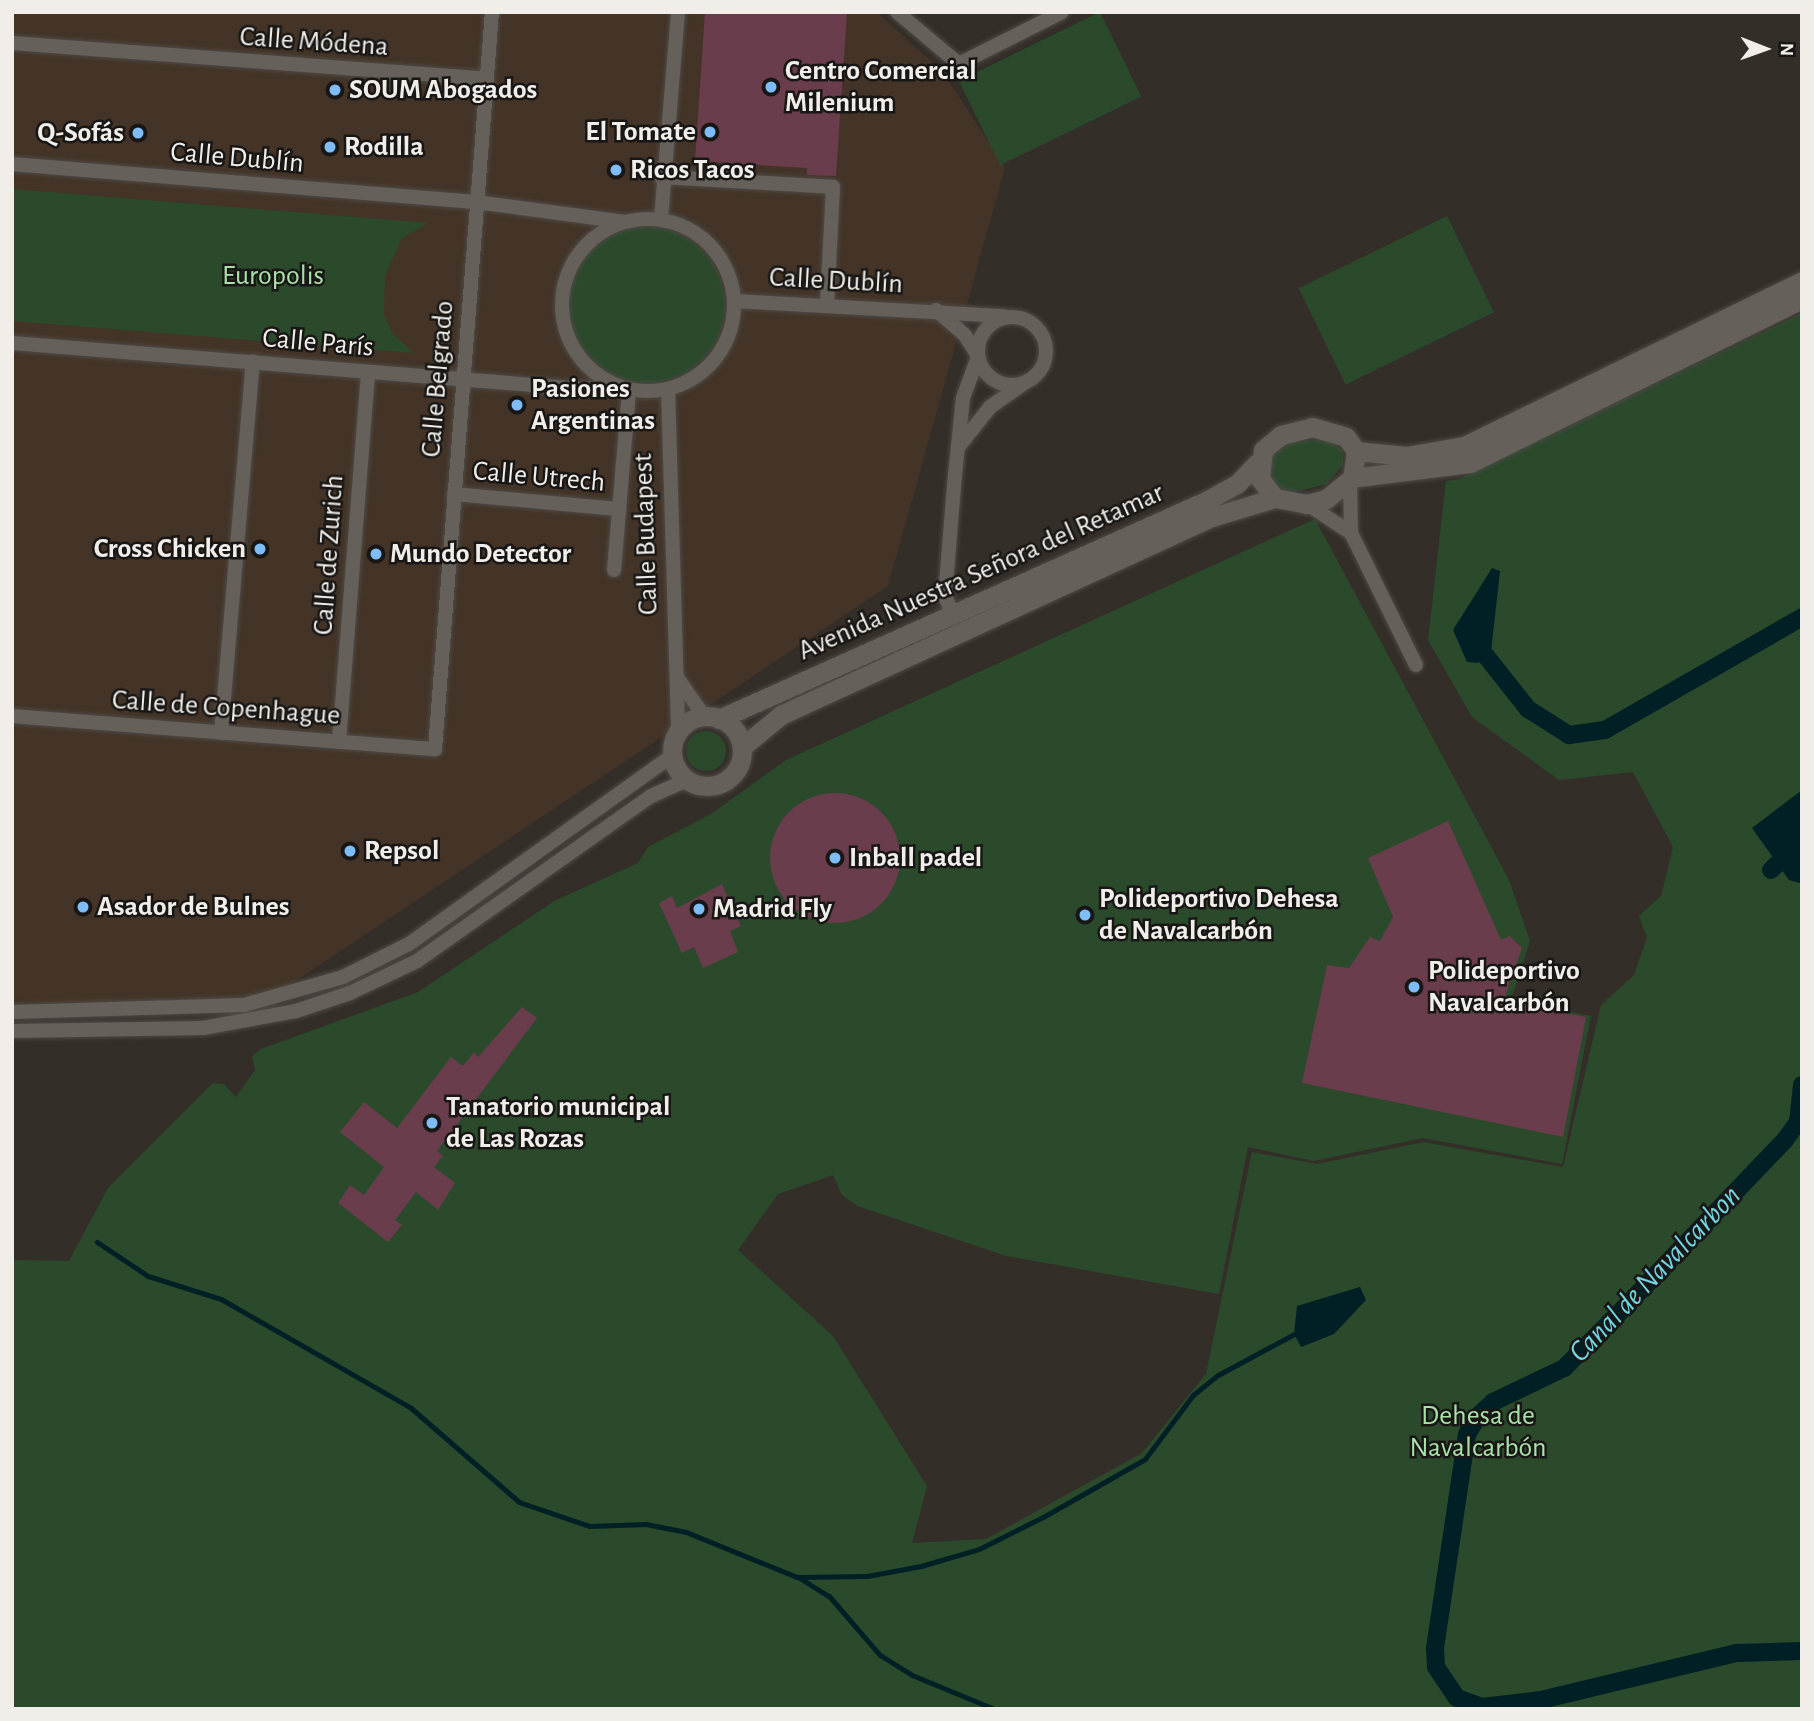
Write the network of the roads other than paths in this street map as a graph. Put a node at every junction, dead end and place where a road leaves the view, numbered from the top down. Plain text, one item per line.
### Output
1 (492, 12) edge
2 (678, 12) edge
3 (897, 12) edge
4 (1062, 12) edge
5 (12, 43) edge
6 (487, 79) junction
7 (12, 164) edge
8 (661, 177) junction
9 (477, 202) junction
10 (661, 219) junction
11 (624, 222) junction
12 (1802, 281) edge
13 (1802, 299) edge
14 (734, 301) junction
15 (827, 305) junction
16 (936, 310) junction
17 (1006, 316) junction
18 (12, 343) edge
19 (978, 356) junction
20 (253, 361) junction
21 (368, 372) junction
22 (462, 379) junction
23 (1023, 384) junction
24 (624, 388) junction
25 (668, 389) junction
26 (960, 445) junction
27 (1356, 451) junction
28 (1258, 462) junction
29 (1351, 479) junction
30 (454, 494) junction
31 (1275, 498) junction
32 (1307, 504) junction
33 (619, 509) junction
34 (1351, 533) junction
35 (614, 570) dead end
36 (952, 613) junction
37 (1416, 665) dead end
38 (677, 677) junction
39 (12, 716) edge
40 (712, 718) junction
41 (678, 732) junction
42 (220, 733) junction
43 (339, 742) junction
44 (741, 747) junction
45 (435, 750) joint
46 (673, 755) junction
47 (687, 780) junction
48 (12, 1012) edge
49 (12, 1031) edge

1 - 6 street, Calle Belgrado
2 - 8 street
3 - 4 street
5 - 6 street, Calle Módena
6 - 9 street, Calle Belgrado
7 - 9 street, Calle Dublín
8 - 10 street
8 - 15 street
9 - 11 street, Calle Dublín
9 - 22 street, Calle Belgrado
10 - 11 street
10 - 14 street
11 - 24 street
12 - 27 street
13 - 29 street
14 - 15 street, Calle Dublín
14 - 25 street
15 - 16 street, Calle Dublín
16 - 17 street, Calle Dublín
16 - 19 street, Calle Dublín
17 - 19 street
17 - 23 street
18 - 20 street, Calle París
19 - 23 street
19 - 26 street
20 - 21 street, Calle París
20 - 42 street
21 - 22 street, Calle París
21 - 43 street, Calle de Zurich
22 - 24 street, Calle París
22 - 30 street, Calle Belgrado
23 - 26 street
24 - 25 street
24 - 33 street
25 - 38 street, Calle Budapest
26 - 36 street
27 - 28 street
27 - 29 street
28 - 31 street
28 - 36 street, Avenida Nuestra Señora del Retamar
29 - 32 street
29 - 34 street
30 - 33 street, Calle Utrech
30 - 45 street, Calle Belgrado
31 - 32 street
31 - 44 street, Avenida Nuestra Señora del Retamar
32 - 34 street
33 - 35 street
34 - 37 street
36 - 40 street, Avenida Nuestra Señora del Retamar
38 - 40 street
38 - 41 street, Calle Budapest
39 - 42 street, Calle de Copenhague
40 - 41 street
40 - 44 street
41 - 46 street
42 - 43 street, Calle de Copenhague
43 - 45 street, Calle de Copenhague
44 - 47 street
46 - 47 street
46 - 48 street
47 - 49 street

